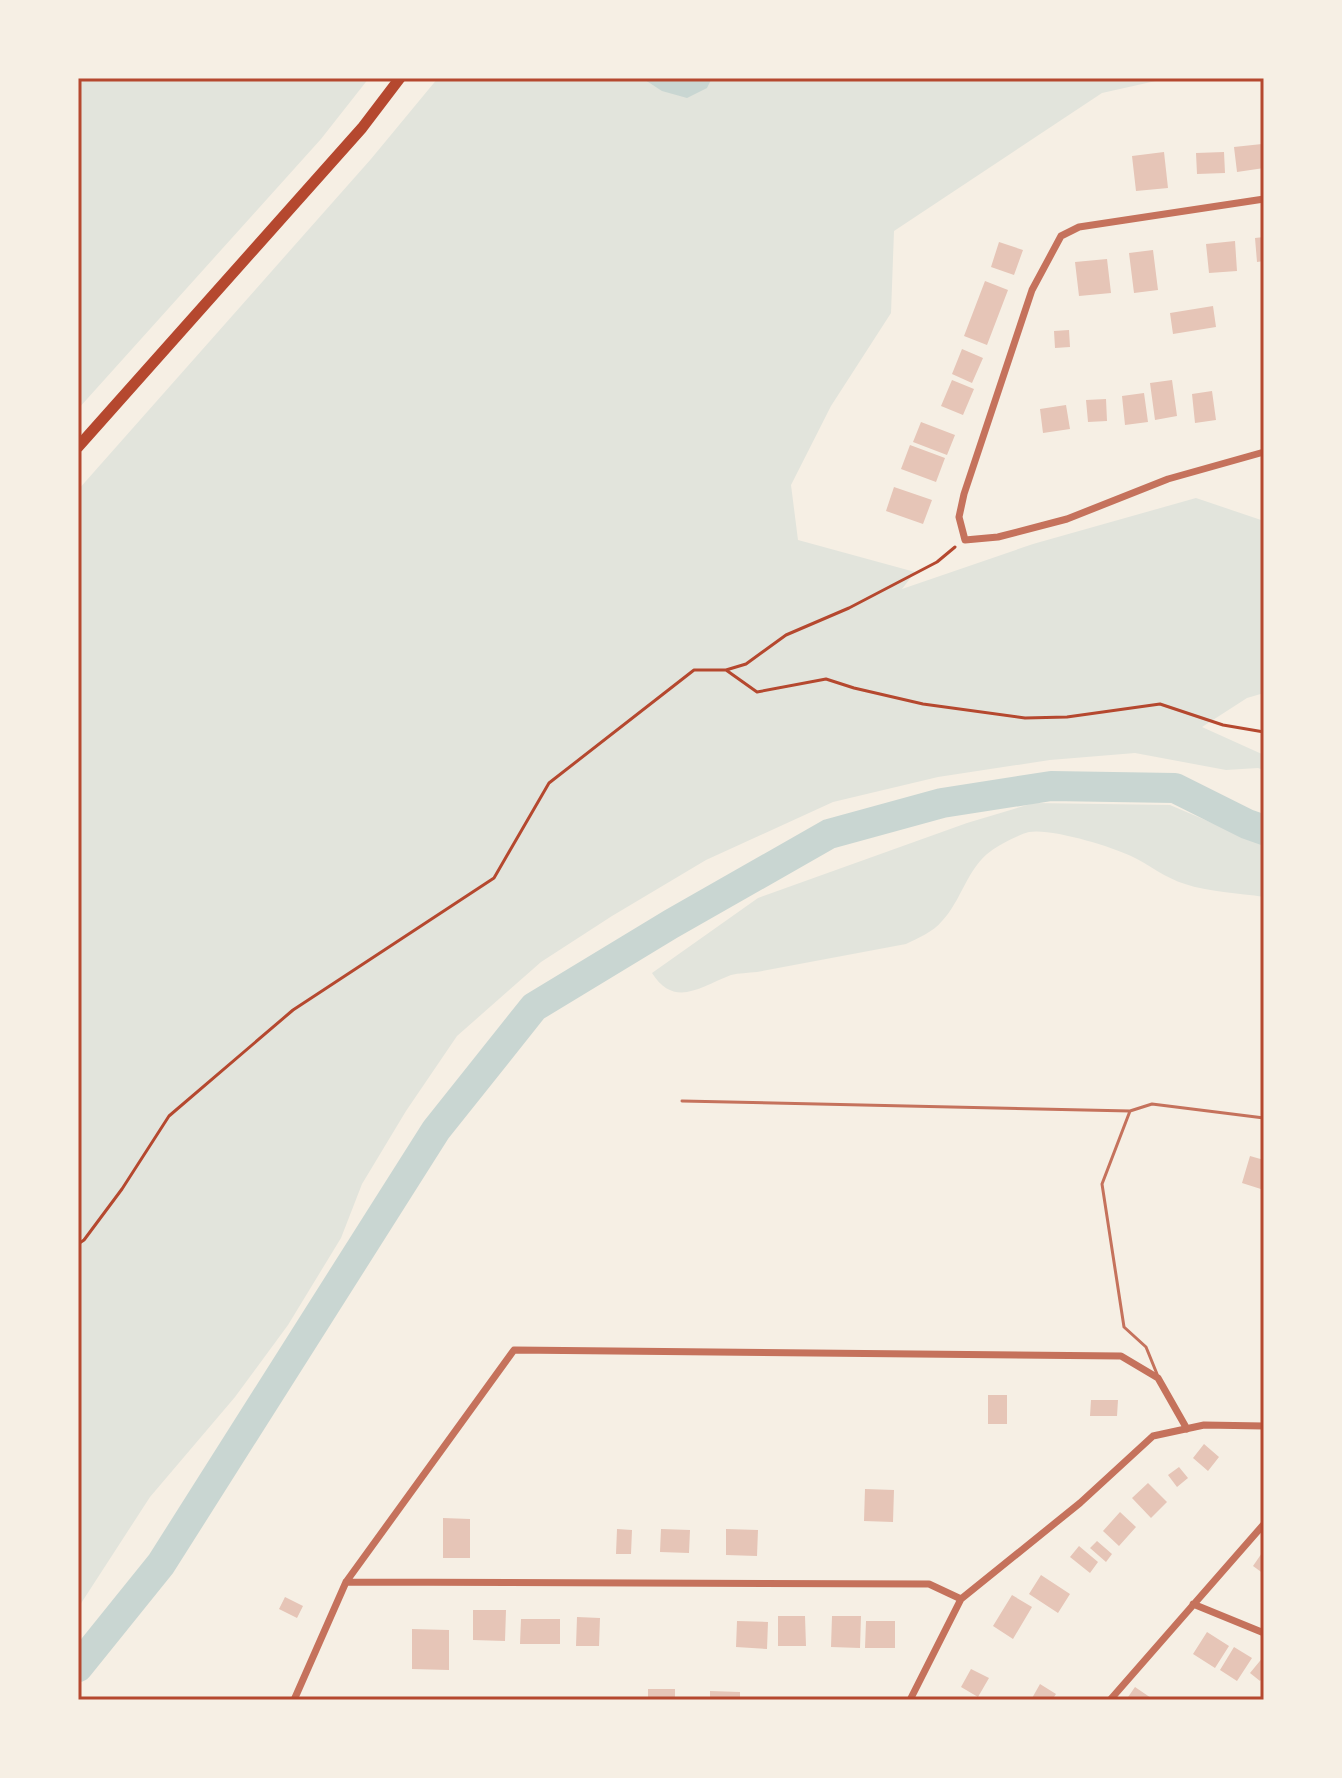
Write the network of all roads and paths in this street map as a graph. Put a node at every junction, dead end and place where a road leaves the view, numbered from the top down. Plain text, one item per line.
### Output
1 (400, 78) edge
2 (1264, 199) edge
3 (78, 447) edge
4 (1264, 452) edge
5 (965, 540) junction
6 (726, 670) junction
7 (1264, 732) edge
8 (682, 1101) dead end
9 (1130, 1111) junction
10 (1264, 1118) edge
11 (78, 1244) edge
12 (1158, 1378) junction
13 (1264, 1426) edge
14 (1187, 1429) junction
15 (1264, 1524) edge
16 (346, 1582) junction
17 (961, 1599) junction
18 (1193, 1604) junction
19 (1264, 1633) edge
20 (294, 1700) edge
21 (910, 1700) edge
22 (1110, 1700) edge

1 - 3 highway
2 - 5 street
4 - 5 street
5 - 6 path
6 - 7 path
6 - 11 path
8 - 9 lane
9 - 10 lane
9 - 12 lane
12 - 14 street
12 - 16 street
13 - 14 street
14 - 17 street
15 - 18 street
16 - 17 street
16 - 20 street
17 - 21 street
18 - 19 street
18 - 22 street

